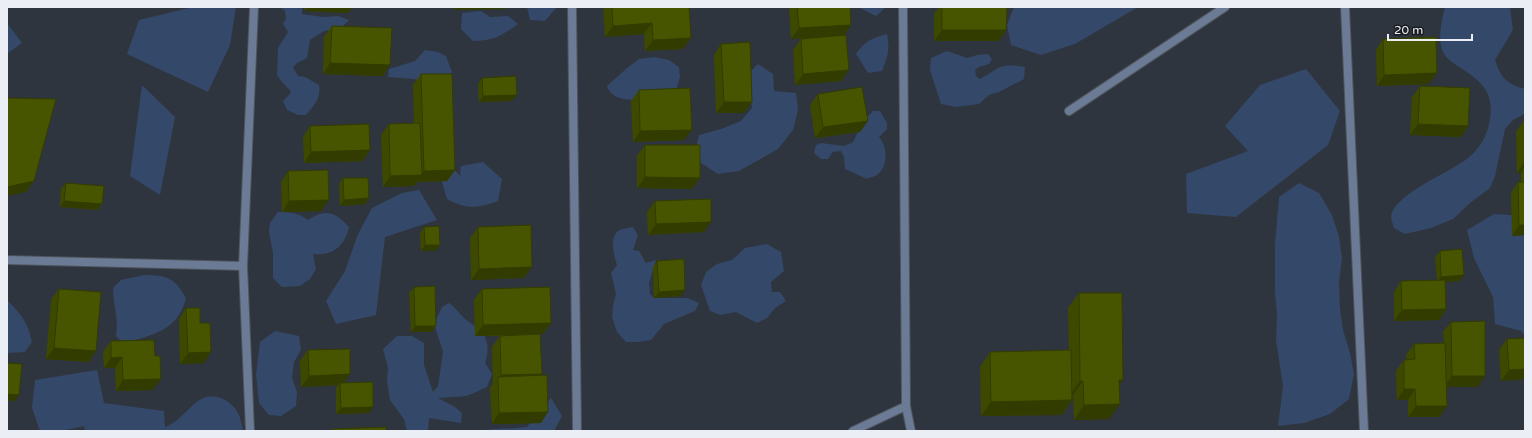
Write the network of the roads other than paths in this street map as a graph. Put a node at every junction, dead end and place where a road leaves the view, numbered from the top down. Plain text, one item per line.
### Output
1 (254, 7) edge
2 (572, 7) edge
3 (903, 7) edge
4 (1225, 7) edge
5 (1345, 7) edge
6 (1069, 111) dead end
7 (7, 260) edge
8 (243, 266) junction
9 (906, 406) junction
10 (250, 431) edge
11 (577, 431) edge
12 (853, 431) edge
13 (911, 431) edge
14 (1364, 431) edge

1 - 8 street
2 - 11 street
3 - 9 street
4 - 6 street
5 - 14 street
7 - 8 street
8 - 10 street
9 - 12 street
9 - 13 street

